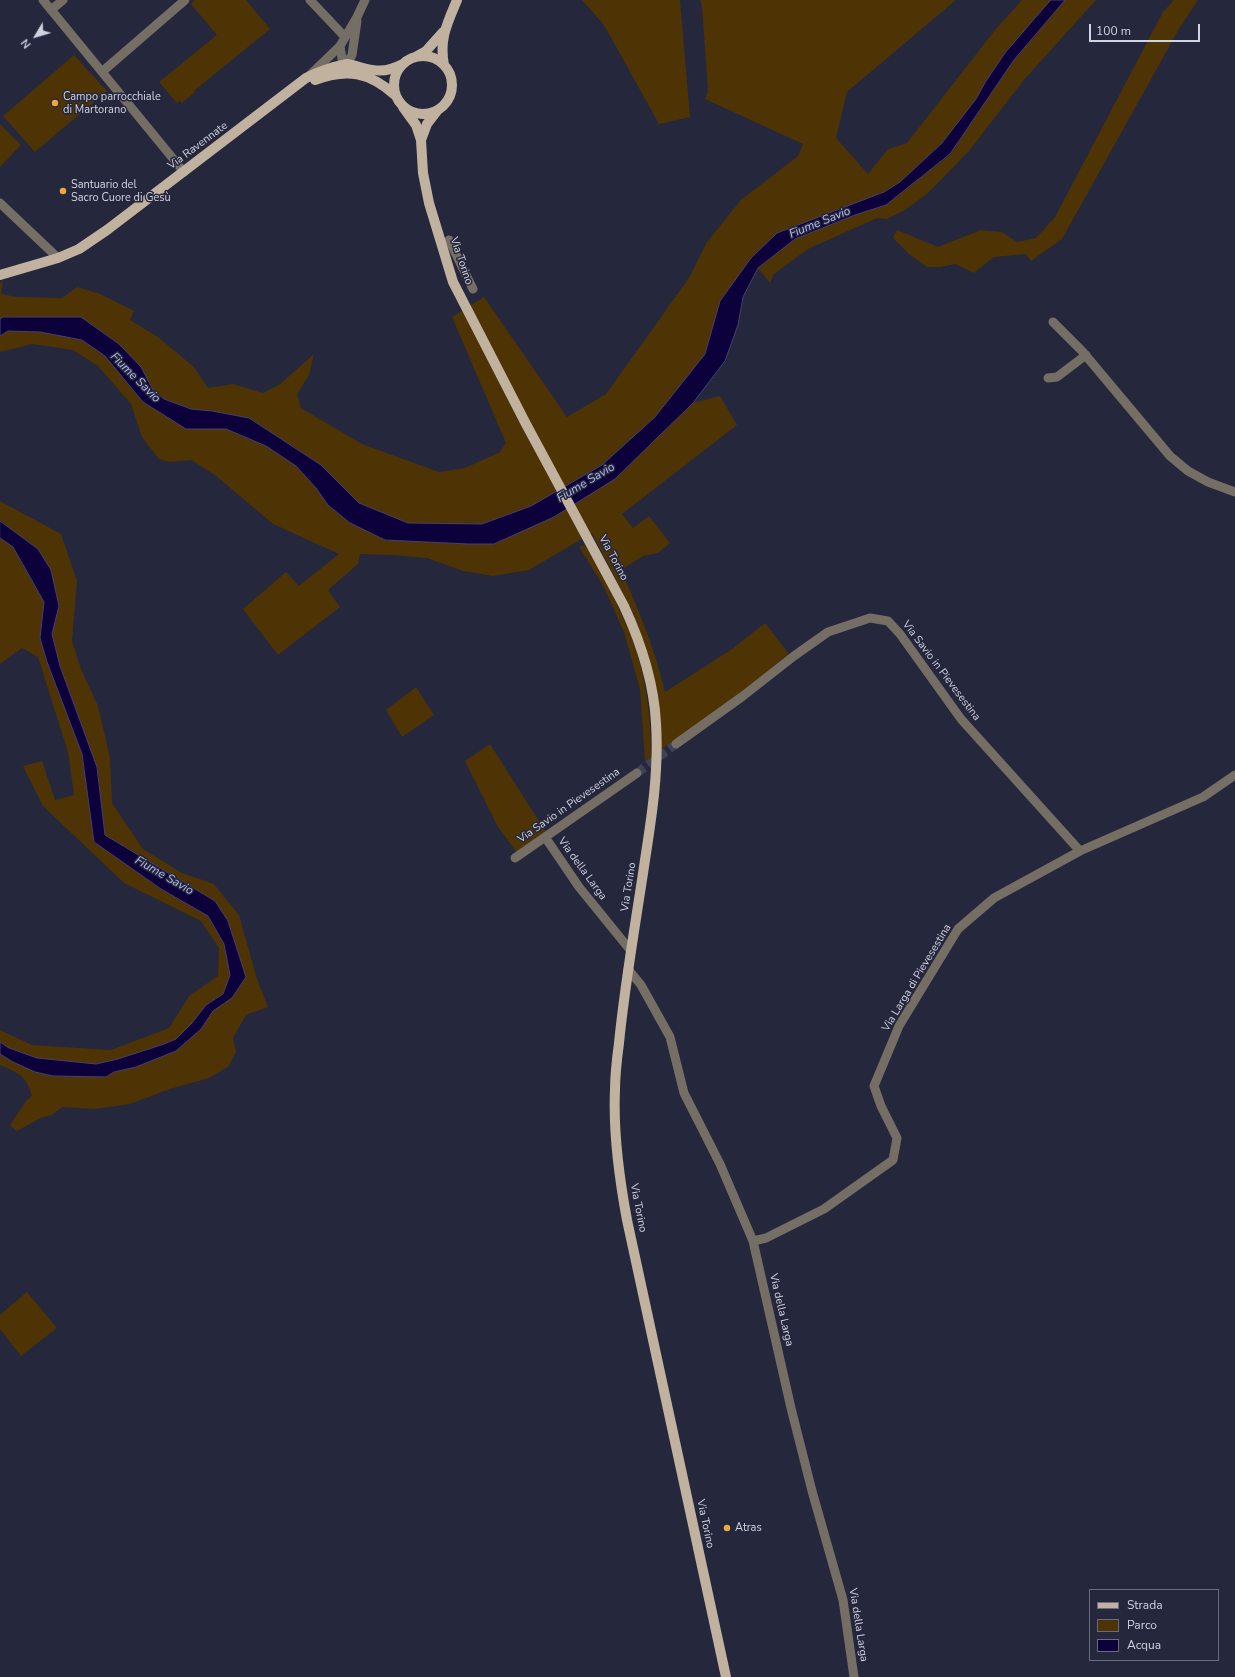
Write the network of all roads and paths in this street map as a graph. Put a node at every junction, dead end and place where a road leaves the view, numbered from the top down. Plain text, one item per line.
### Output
1 (43, 0) edge
2 (63, 0) edge
3 (186, 0) edge
4 (310, 0) edge
5 (365, 0) edge
6 (457, 0) edge
7 (51, 10) junction
8 (357, 17) junction
9 (445, 29) junction
10 (345, 37) junction
11 (340, 46) junction
12 (354, 47) junction
13 (416, 57) junction
14 (403, 64) junction
15 (444, 65) junction
16 (363, 67) junction
17 (345, 68) junction
18 (103, 72) junction
19 (306, 78) junction
20 (395, 95) junction
21 (283, 97) junction
22 (403, 107) junction
23 (437, 111) junction
24 (421, 140) junction
25 (184, 172) junction
26 (0, 203) edge
27 (449, 240) dead end
28 (445, 256) junction
29 (58, 258) junction
30 (460, 264) junction
31 (0, 275) edge
32 (473, 289) dead end
33 (1053, 322) dead end
34 (1086, 355) junction
35 (1048, 378) dead end
36 (1235, 492) edge
37 (676, 744) tunnel mouth
38 (637, 773) tunnel mouth
39 (1235, 775) edge
40 (545, 837) junction
41 (1080, 851) junction
42 (515, 858) dead end
43 (631, 951) junction
44 (628, 969) junction
45 (753, 1241) junction
46 (726, 1677) edge
47 (854, 1677) edge

1 - 7 street
2 - 7 street
3 - 18 street
4 - 10 street
5 - 8 street, Via Ravennate
6 - 9 main road
7 - 18 street
8 - 10 street, Via Ravennate
8 - 12 street, Via Ravennate
9 - 13 main road
9 - 15 main road
10 - 11 street, Via Ravennate
11 - 17 street
11 - 19 street, Via Ravennate
12 - 16 street, Via Ravennate
12 - 17 street, Via Ravennate
13 - 14 main road
13 - 15 main road
14 - 16 main road, Via Ravennate
14 - 20 main road
15 - 23 main road
16 - 17 main road, Via Ravennate
17 - 19 main road, Via Ravennate
17 - 20 main road, Via Ravennate
17 - 21 main road, Via Ravennate
18 - 25 street
19 - 21 main road, Via Ravennate
20 - 22 main road
21 - 25 main road, Via Ravennate
22 - 23 main road
22 - 24 main road, Via Torino
23 - 24 main road, Via Torino
24 - 28 main road, Via Torino
25 - 29 main road, Via Ravennate
26 - 29 street
27 - 30 street
28 - 30 street
28 - 43 main road, Via Torino
29 - 31 main road, Via Ravennate
30 - 32 street
33 - 34 street
34 - 35 street
34 - 36 street
37 - 41 street, Via Savio in Pievesestina
38 - 40 street, Via Savio in Pievesestina
39 - 41 street, Via Larga di Pievesestina
40 - 42 street, Via Savio in Pievesestina
40 - 43 street, Via della Larga
41 - 45 street, Via Larga di Pievesestina
43 - 44 main road, Via Torino
44 - 45 street, Via della Larga
44 - 46 main road, Via Torino
45 - 47 street, Via della Larga

